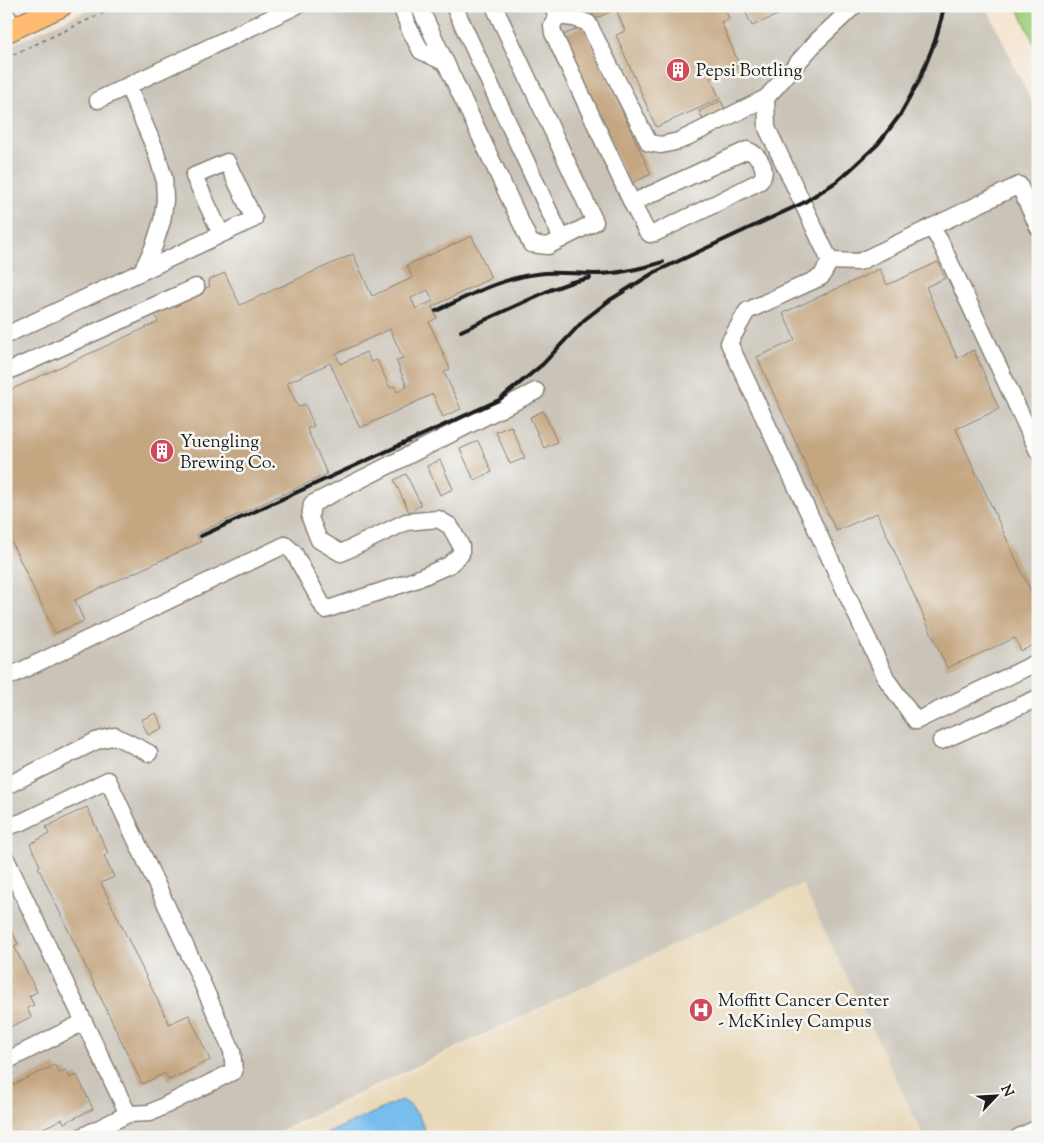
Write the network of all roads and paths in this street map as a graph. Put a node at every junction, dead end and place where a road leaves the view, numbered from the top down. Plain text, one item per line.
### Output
1 (61, 6) edge
2 (118, 6) edge
3 (401, 6) edge
4 (419, 6) edge
5 (454, 6) edge
6 (494, 6) edge
7 (854, 6) edge
8 (286, 9) edge
9 (555, 11) edge
10 (8, 25) edge
11 (6, 58) edge
12 (446, 63) junction
13 (128, 86) junction
14 (766, 98) junction
15 (98, 100) dead end
16 (632, 203) junction
17 (932, 227) junction
18 (1038, 227) edge
19 (221, 234) dead end
20 (562, 239) junction
21 (830, 261) junction
22 (142, 271) junction
23 (196, 287) dead end
24 (6, 335) edge
25 (6, 372) edge
26 (536, 391) dead end
27 (1038, 451) edge
28 (1038, 662) edge
29 (6, 678) edge
30 (1038, 698) edge
31 (942, 741) dead end
32 (149, 753) dead end
33 (6, 786) edge
34 (6, 827) edge
35 (6, 858) edge
36 (84, 1022) junction
37 (6, 1061) edge
38 (128, 1114) junction
39 (1038, 1128) edge
40 (81, 1137) edge
41 (1019, 1137) edge

1 - 10 main road
2 - 11 path
3 - 12 lane
4 - 12 lane
5 - 20 lane
6 - 20 lane
7 - 14 lane
8 - 13 lane
9 - 14 lane
9 - 16 lane
12 - 20 lane
13 - 15 lane
13 - 22 lane
14 - 21 lane
16 - 16 lane
17 - 18 lane
17 - 21 lane
17 - 27 lane
19 - 22 lane
21 - 28 lane
22 - 24 lane
23 - 25 lane
26 - 29 lane
30 - 31 lane
32 - 33 lane
34 - 38 lane
35 - 36 lane
36 - 37 lane
36 - 38 lane
38 - 40 lane
39 - 41 lane

